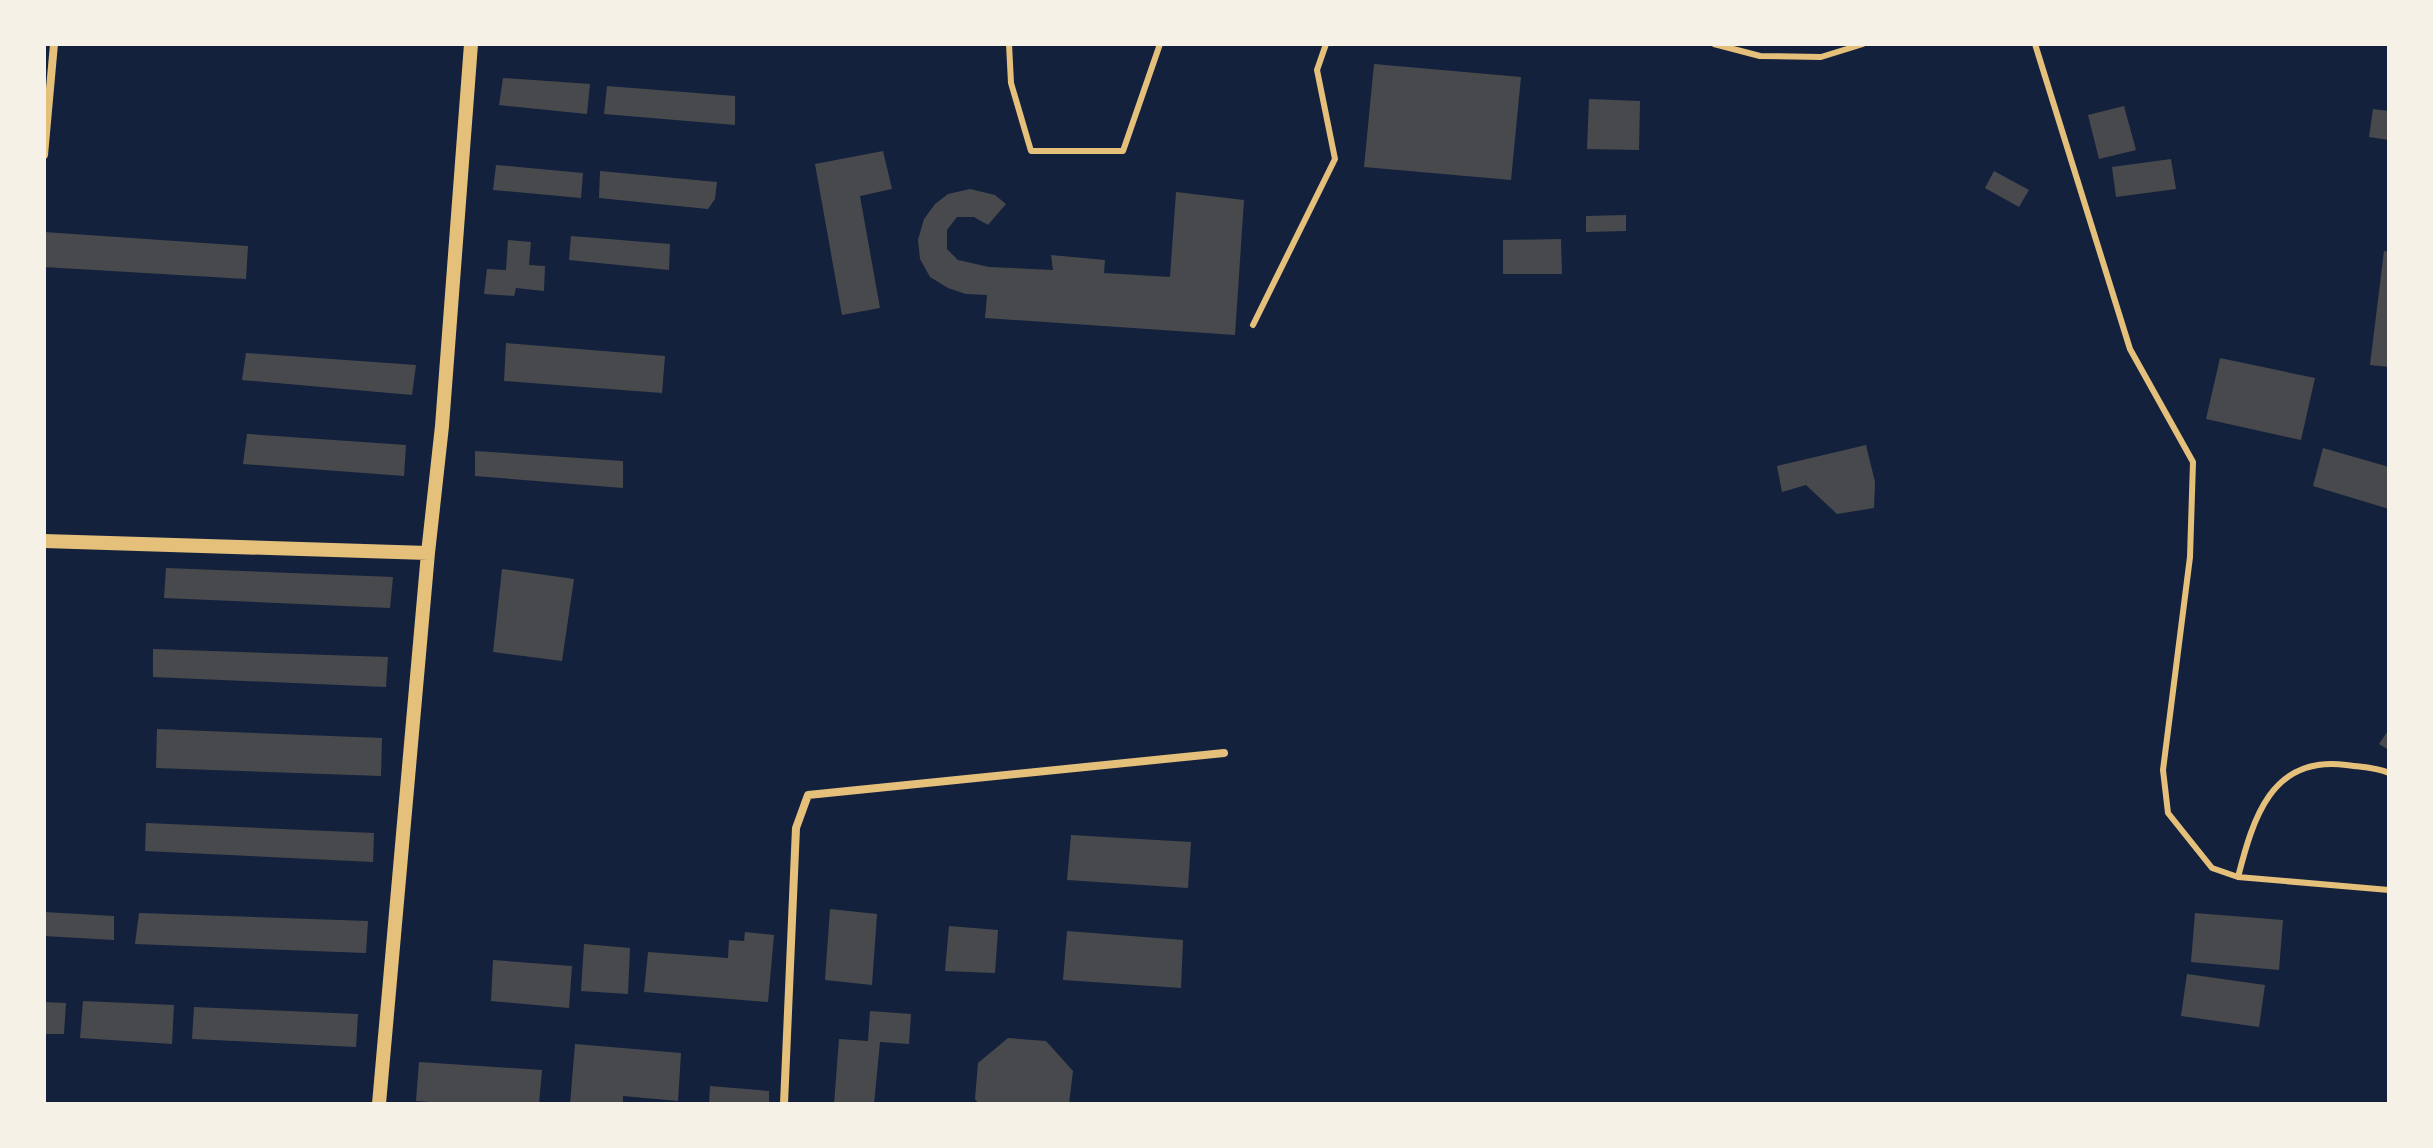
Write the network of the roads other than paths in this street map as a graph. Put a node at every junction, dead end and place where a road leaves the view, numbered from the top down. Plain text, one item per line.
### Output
1 (54, 44) edge
2 (471, 44) edge
3 (1009, 44) edge
4 (1160, 44) edge
5 (1326, 44) edge
6 (1714, 44) edge
7 (1863, 44) edge
8 (2035, 44) edge
9 (44, 155) edge
10 (1253, 325) dead end
11 (44, 541) edge
12 (428, 553) junction
13 (1224, 753) dead end
14 (2389, 773) edge
15 (2238, 877) junction
16 (2389, 890) edge
17 (379, 1104) edge
18 (784, 1104) edge

1 - 9 street
2 - 12 street
3 - 4 lane
5 - 10 lane
6 - 7 lane
8 - 15 lane
11 - 12 street
12 - 17 street
13 - 18 street
14 - 15 lane
15 - 16 lane

